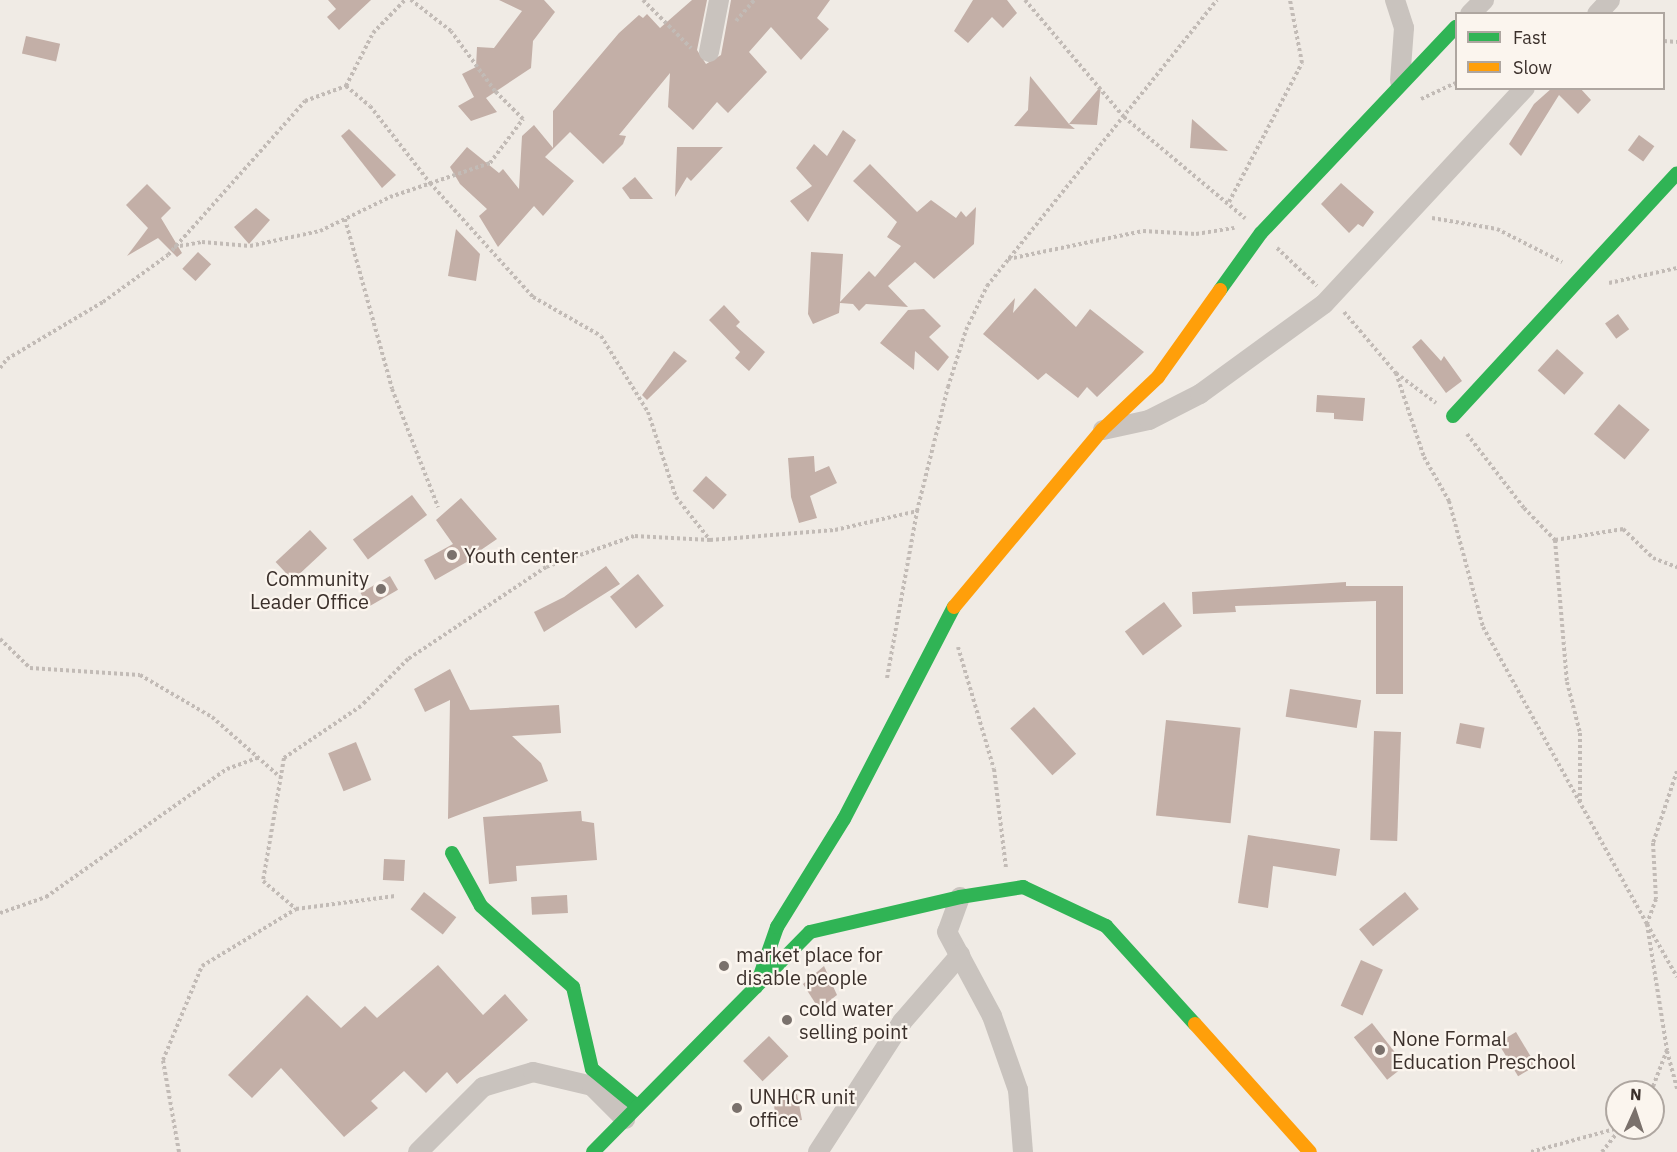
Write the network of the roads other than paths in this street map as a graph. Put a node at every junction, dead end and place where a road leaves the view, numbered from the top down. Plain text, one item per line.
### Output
1 (719, 0) edge
2 (1395, 0) edge
3 (1484, 0) edge
4 (1610, 0) edge
5 (1472, 12) edge
6 (1599, 12) edge
7 (1455, 28) edge
8 (709, 52) dead end
9 (1400, 81) junction
10 (1523, 90) edge
11 (1677, 173) edge
12 (1453, 416) road end
13 (1102, 430) junction
14 (452, 853) dead end
15 (960, 897) junction
16 (960, 955) junction
17 (756, 987) junction
18 (631, 1112) junction
19 (418, 1152) edge
20 (593, 1152) edge
21 (818, 1152) edge
22 (1023, 1152) edge
23 (1311, 1152) edge

1 - 8 street
2 - 9 street
3 - 5 street
4 - 6 street
7 - 9 street
9 - 13 street
10 - 13 street
11 - 12 street
13 - 17 street
14 - 18 street
15 - 16 street
15 - 17 street
15 - 23 street
16 - 21 street
16 - 22 street
17 - 18 street
18 - 19 street
18 - 20 street

